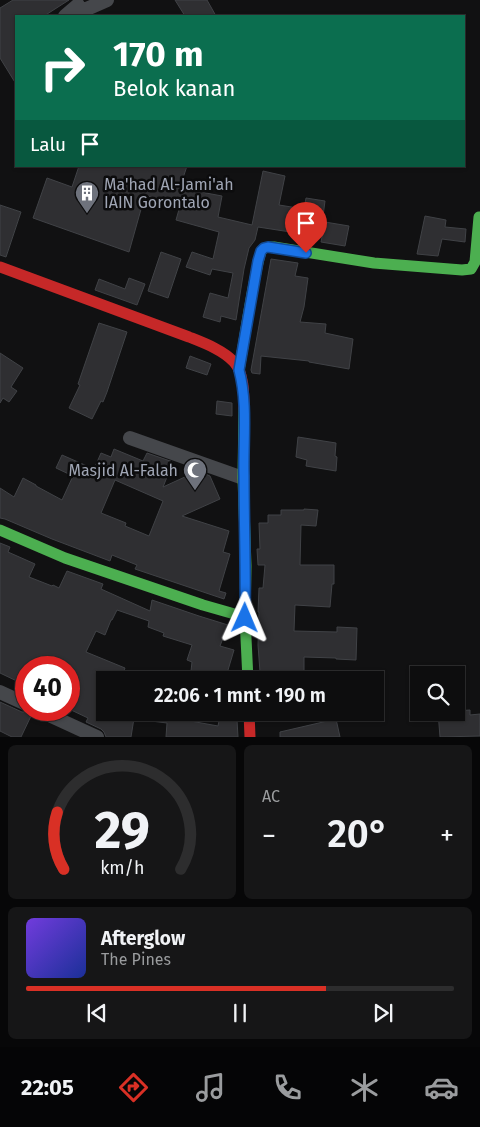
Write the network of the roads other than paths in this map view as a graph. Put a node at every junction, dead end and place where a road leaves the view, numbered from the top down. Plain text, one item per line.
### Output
1 (107, 0) edge
2 (80, 8) edge
3 (67, 15) edge
4 (479, 217) dead end
5 (0, 267) edge
6 (239, 370) junction
7 (130, 438) dead end
8 (244, 478) junction
9 (0, 530) edge
10 (245, 618) junction
11 (248, 671) edge
12 (0, 692) edge
13 (15, 699) edge
14 (62, 721) edge
15 (249, 721) edge
16 (97, 737) edge
17 (250, 737) edge

1 - 2 street
2 - 3 street
4 - 6 street
5 - 6 street
6 - 8 street
7 - 8 street
8 - 10 street
9 - 10 street
10 - 11 street
12 - 13 street
14 - 16 street
15 - 17 street

